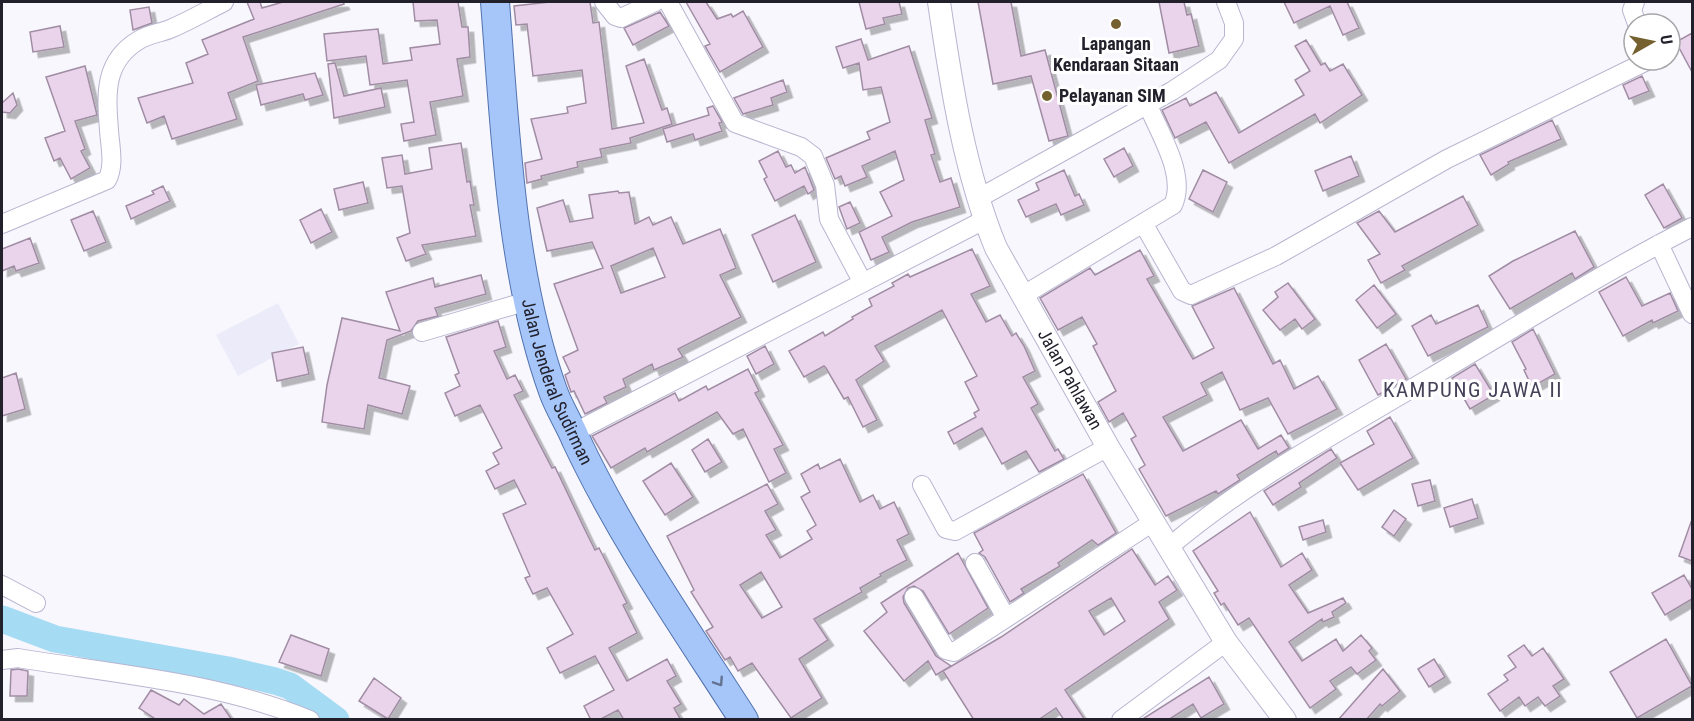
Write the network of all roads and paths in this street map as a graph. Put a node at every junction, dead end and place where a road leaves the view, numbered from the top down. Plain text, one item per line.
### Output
1 (224, 2) edge
2 (496, 2) edge
3 (604, 2) edge
4 (655, 2) edge
5 (668, 2) edge
6 (939, 2) edge
7 (1226, 2) edge
8 (1625, 72) edge
9 (493, 79) junction
10 (1148, 105) junction
11 (979, 198) junction
12 (984, 220) junction
13 (1143, 223) junction
14 (2, 224) edge
15 (1692, 227) edge
16 (1659, 244) junction
17 (863, 283) junction
18 (1022, 296) junction
19 (514, 305) junction
20 (1692, 314) edge
21 (422, 332) dead end
22 (573, 433) junction
23 (1108, 447) junction
24 (922, 484) dead end
25 (1153, 522) junction
26 (1169, 547) junction
27 (975, 563) dead end
28 (641, 575) junction
29 (2, 585) edge
30 (915, 597) dead end
31 (36, 603) dead end
32 (1005, 616) junction
33 (1226, 642) junction
34 (2, 660) edge
35 (310, 720) edge
36 (720, 720) edge
37 (744, 720) edge
38 (1121, 720) edge
39 (1285, 720) edge

1 - 14 street
2 - 9 main road, Jalan Jenderal Sudirman
3 - 4 street
5 - 17 street
6 - 11 street, Jalan Pahlawan
7 - 10 street
8 - 13 street
9 - 19 main road, Jalan Jenderal Sudirman
9 - 22 main road, Jalan Jenderal Sudirman
10 - 11 street
10 - 13 street
11 - 12 street, Jalan Pahlawan
12 - 17 street
12 - 18 street, Jalan Pahlawan
13 - 18 street
15 - 16 street
16 - 20 street
16 - 26 street
17 - 22 street
18 - 23 street, Jalan Pahlawan
19 - 21 street
19 - 28 main road, Jalan Jenderal Sudirman
22 - 28 main road, Jalan Jenderal Sudirman
23 - 24 street
23 - 25 street, Jalan Pahlawan
25 - 26 street, Jalan Pahlawan
25 - 32 street
26 - 33 street, Jalan Pahlawan
27 - 32 street
28 - 36 main road, Jalan Jenderal Sudirman
28 -> 37 main road, Jalan Jenderal Sudirman
29 - 31 street
30 - 32 street
33 - 38 street
33 - 39 street, Jalan Pahlawan
34 - 35 street

